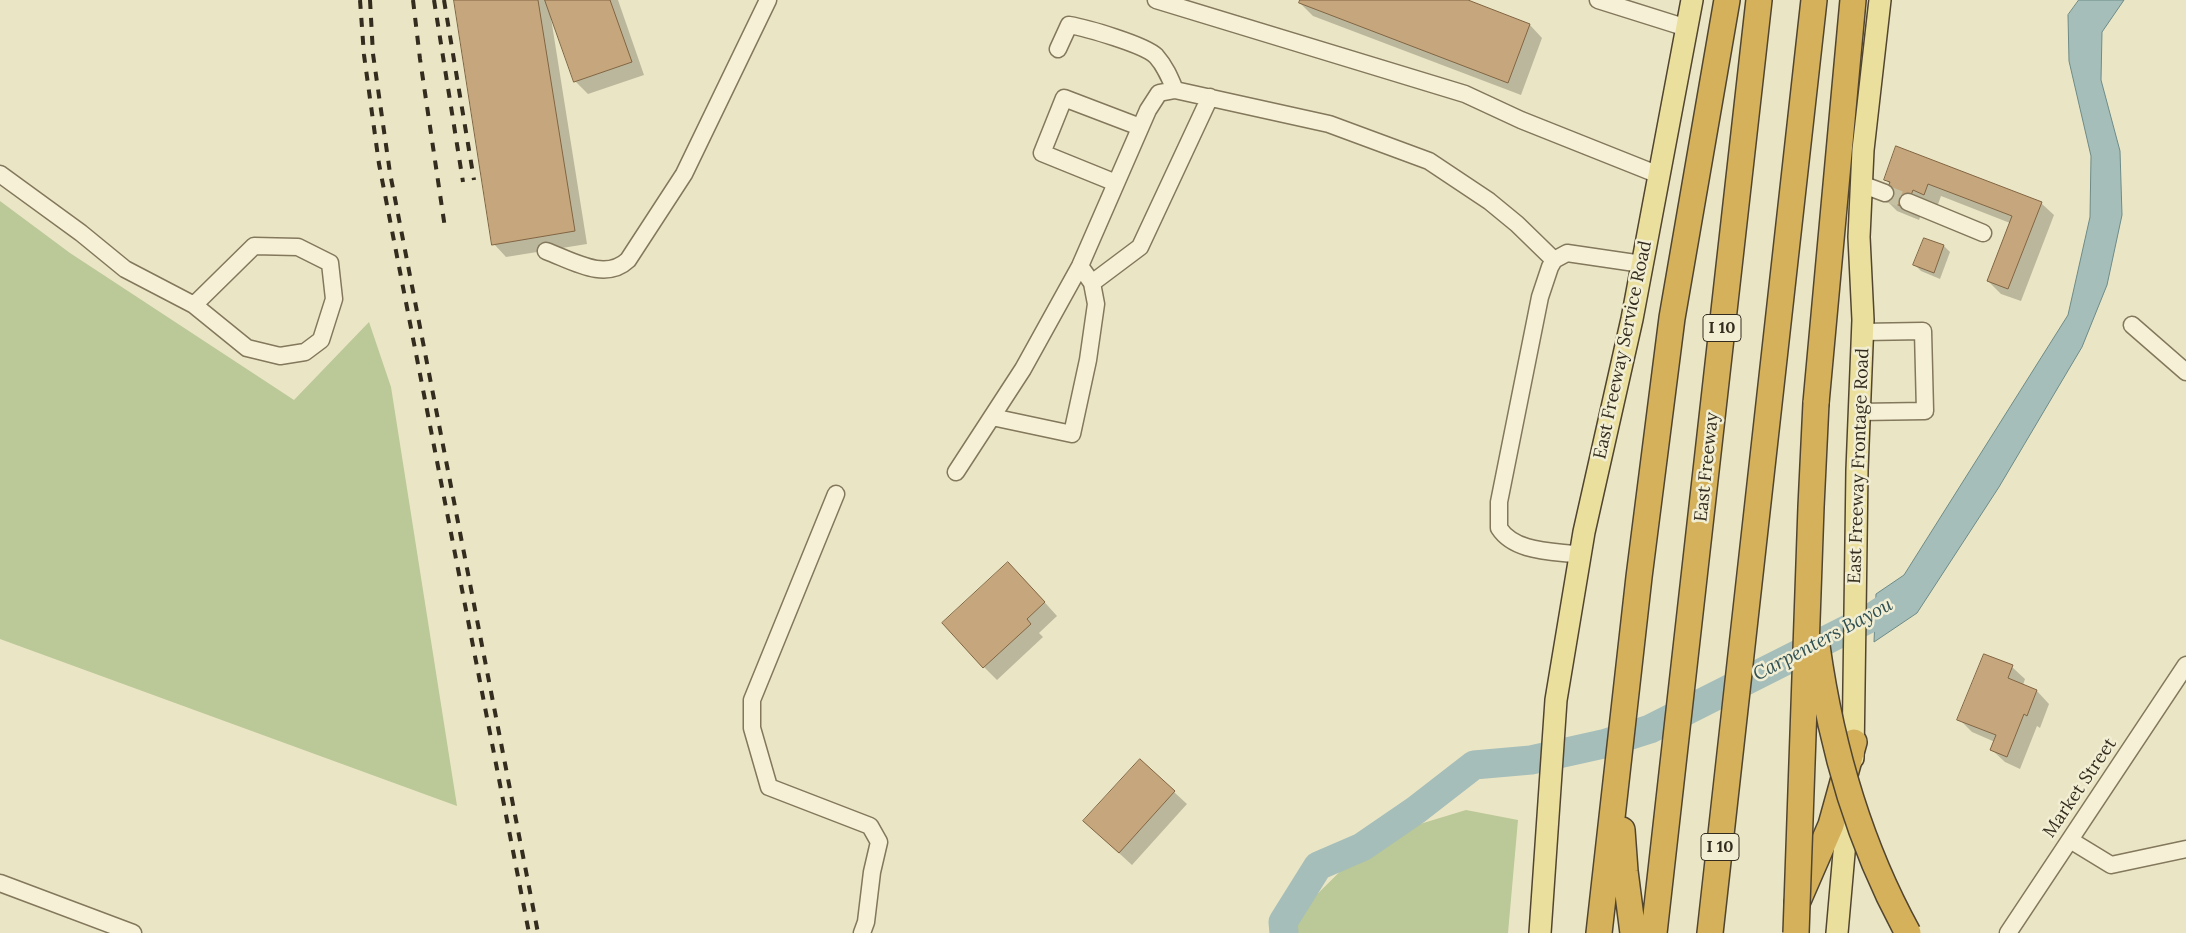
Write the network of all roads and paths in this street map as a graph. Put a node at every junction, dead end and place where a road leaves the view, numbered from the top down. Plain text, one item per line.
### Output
1 (768, 0) edge
2 (1156, 0) edge
3 (1598, 0) edge
4 (1692, 0) edge
5 (1727, 0) edge
6 (1759, 0) edge
7 (1814, 0) edge
8 (1853, 0) edge
9 (1880, 0) edge
10 (1687, 28) junction
11 (1058, 49) dead end
12 (1175, 90) junction
13 (1210, 97) junction
14 (1140, 127) junction
15 (0, 174) edge
16 (1659, 175) junction
17 (1116, 183) junction
18 (1861, 184) junction
19 (1885, 194) tunnel mouth
20 (1908, 202) tunnel mouth
21 (1982, 232) dead end
22 (546, 250) dead end
23 (1554, 260) junction
24 (1642, 264) junction
25 (1080, 266) junction
26 (1092, 283) junction
27 (194, 305) junction
28 (2132, 325) dead end
29 (1863, 332) junction
30 (2186, 372) edge
31 (1859, 412) junction
32 (992, 417) junction
33 (956, 472) dead end
34 (836, 494) dead end
35 (1811, 507) junction
36 (1580, 556) junction
37 (2186, 665) edge
38 (1625, 695) junction
39 (1854, 742) junction
40 (2070, 840) junction
41 (2186, 849) edge
42 (0, 883) edge
43 (133, 933) edge
44 (862, 933) edge
45 (1540, 933) edge
46 (1598, 933) edge
47 (1633, 933) edge
48 (1654, 933) edge
49 (1710, 933) edge
50 (1784, 933) edge
51 (1796, 933) edge
52 (1837, 933) edge
53 (1908, 933) edge
54 (2008, 933) edge

1 - 22 street
2 - 16 street
3 - 10 street
4 - 10 main road, East Freeway Service Road
5 - 38 highway
6 - 48 highway, East Freeway / I 10
7 - 49 highway, I 10
8 - 35 highway, bridge
9 - 18 main road, East Freeway Frontage Road
10 - 16 main road, East Freeway Service Road
11 - 12 street
12 - 13 street
12 - 14 street
13 - 23 street
13 - 26 street
14 - 17 street
14 - 17 street
15 - 27 street
16 - 24 main road, East Freeway Service Road
17 - 25 street
18 - 19 street
18 - 29 main road, East Freeway Frontage Road
20 - 21 street
23 - 24 street
23 - 36 street
24 - 36 main road, East Freeway Service Road
25 - 26 street
25 - 32 street
26 - 32 street
27 - 27 street
28 - 30 street
29 - 31 main road, East Freeway Frontage Road
29 - 31 street
31 - 39 main road, East Freeway Frontage Road
32 - 33 street
34 - 44 street
35 - 51 highway, bridge
35 - 53 highway, bridge
36 - 45 main road, East Freeway Service Road
37 - 40 street, Market Street
38 - 46 highway
38 - 47 highway
39 - 50 highway
39 - 52 main road, East Freeway Frontage Road
40 - 41 street
40 - 54 street, Market Street
42 - 43 street

